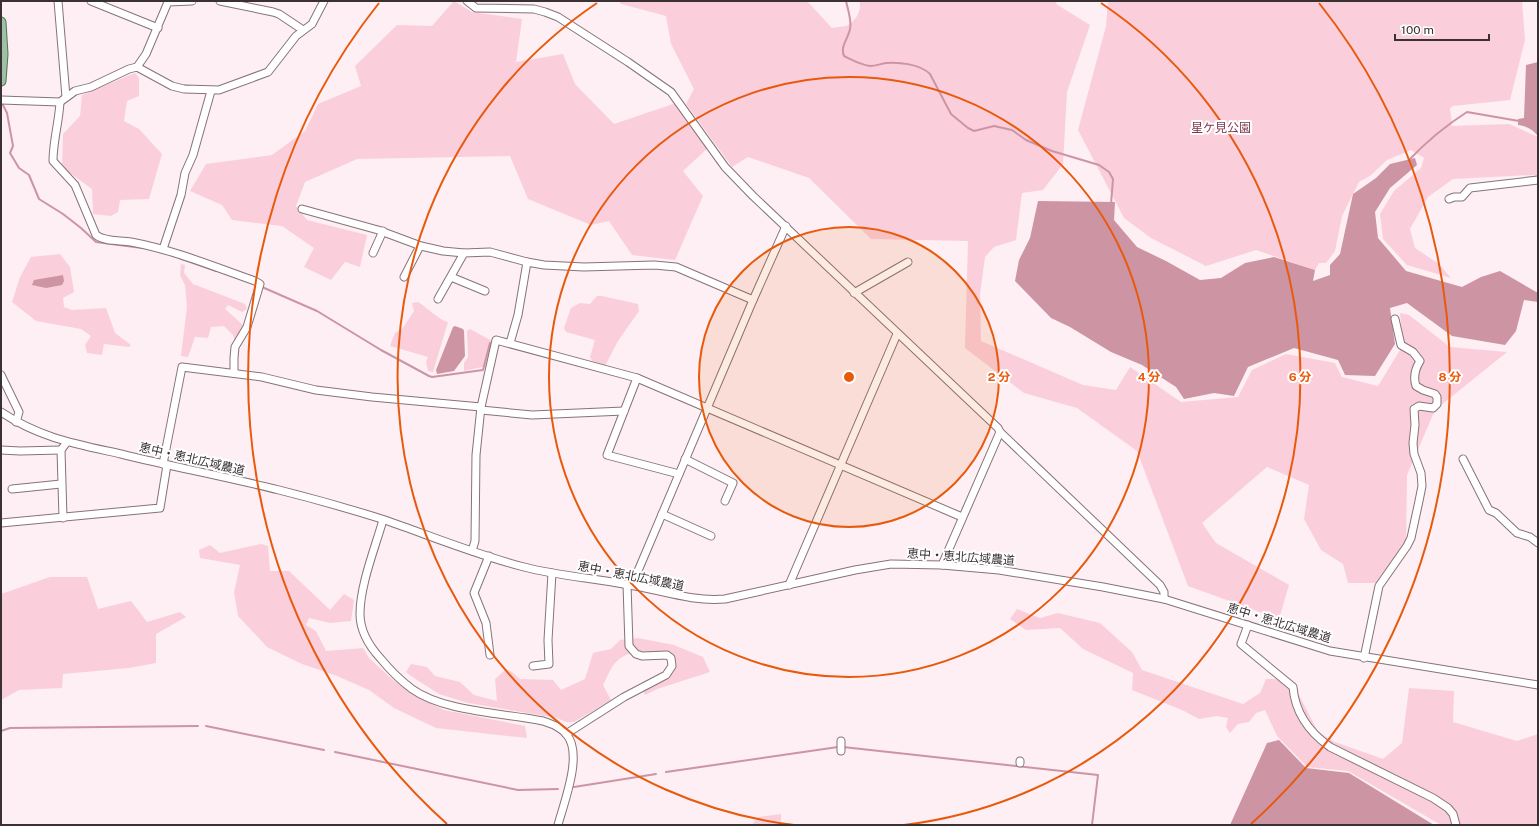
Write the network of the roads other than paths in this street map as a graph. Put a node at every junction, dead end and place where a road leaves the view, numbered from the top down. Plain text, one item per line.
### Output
1 (58, 1) edge
2 (91, 1) edge
3 (192, 1) edge
4 (220, 1) edge
5 (324, 1) edge
6 (467, 1) edge
7 (168, 2) edge
8 (1, 23) edge
9 (158, 28) junction
10 (303, 30) junction
11 (137, 67) junction
12 (1, 81) edge
13 (211, 91) junction
14 (1, 100) edge
15 (63, 100) junction
16 (1538, 180) edge
17 (1448, 199) dead end
18 (302, 209) dead end
19 (786, 226) junction
20 (383, 232) junction
21 (420, 246) junction
22 (163, 248) junction
23 (373, 253) dead end
24 (464, 253) junction
25 (527, 262) junction
26 (908, 262) dead end
27 (404, 277) dead end
28 (451, 277) junction
29 (485, 291) dead end
30 (854, 293) junction
31 (438, 299) dead end
32 (753, 300) junction
33 (1395, 319) dead end
34 (897, 334) junction
35 (510, 343) junction
36 (234, 373) junction
37 (1, 376) edge
38 (637, 378) junction
39 (481, 408) junction
40 (708, 409) junction
41 (624, 411) junction
42 (1, 412) edge
43 (16, 422) junction
44 (1000, 432) junction
45 (67, 442) junction
46 (1, 450) edge
47 (61, 450) junction
48 (685, 459) junction
49 (1463, 459) dead end
50 (165, 465) junction
51 (841, 466) junction
52 (678, 474) junction
53 (61, 484) junction
54 (12, 489) dead end
55 (725, 501) dead end
56 (662, 514) junction
57 (962, 516) junction
58 (63, 518) junction
59 (383, 520) junction
60 (1, 523) edge
61 (711, 536) dead end
62 (1538, 543) edge
63 (472, 551) junction
64 (489, 556) junction
65 (942, 565) junction
66 (552, 573) junction
67 (629, 585) junction
68 (789, 585) junction
69 (1164, 599) junction
70 (1248, 626) junction
71 (490, 655) dead end
72 (1364, 658) junction
73 (533, 666) dead end
74 (1538, 685) edge
75 (566, 734) junction
76 (841, 742) dead end
77 (841, 751) dead end
78 (558, 825) edge
79 (1456, 825) edge

1 - 15 street
2 - 9 street
3 - 7 street
4 - 10 street
5 - 10 street
6 - 19 street
7 - 9 street
8 - 12 main road
9 - 11 street
10 - 13 street
11 - 13 street
11 - 15 street
13 - 22 street
14 - 15 street
15 - 22 street
16 - 17 street
18 - 20 street
19 - 30 street
19 - 32 street
20 - 21 street
20 - 23 street
21 - 24 street
21 - 27 street
22 - 36 street
24 - 25 street
24 - 28 street
25 - 32 street
25 - 35 street
26 - 30 street
28 - 29 street
28 - 31 street
30 - 34 street
32 - 40 street
33 - 72 street
34 - 44 street
34 - 51 street
35 - 38 street
35 - 39 street
36 - 39 street
36 - 50 street
37 - 43 street
38 - 40 street
38 - 41 street
39 - 41 street
39 - 63 street
40 - 48 street
40 - 51 street
41 - 52 street
42 - 43 street, 恵中・恵北広域農道
43 - 45 street, 恵中・恵北広域農道
44 - 57 street
44 - 69 street
45 - 47 street
45 - 50 street, 恵中・恵北広域農道
46 - 47 street
47 - 53 street
48 - 52 street
48 - 55 street
49 - 62 street
50 - 58 street
50 - 59 street, 恵中・恵北広域農道
51 - 57 street
51 - 68 street
52 - 56 street
53 - 54 street
53 - 58 street
56 - 61 street
56 - 67 street
57 - 65 street
58 - 60 street
59 - 63 street, 恵中・恵北広域農道
59 - 75 street
63 - 64 street, 恵中・恵北広域農道
64 - 66 street, 恵中・恵北広域農道
64 - 71 street
65 - 68 street, 恵中・恵北広域農道
65 - 69 street, 恵中・恵北広域農道
66 - 67 street, 恵中・恵北広域農道
66 - 73 street
67 - 68 street, 恵中・恵北広域農道
67 - 75 street
69 - 70 street, 恵中・恵北広域農道
70 - 72 street, 恵中・恵北広域農道
70 - 79 street
72 - 74 street, 恵中・恵北広域農道
75 - 78 street
76 - 77 street

